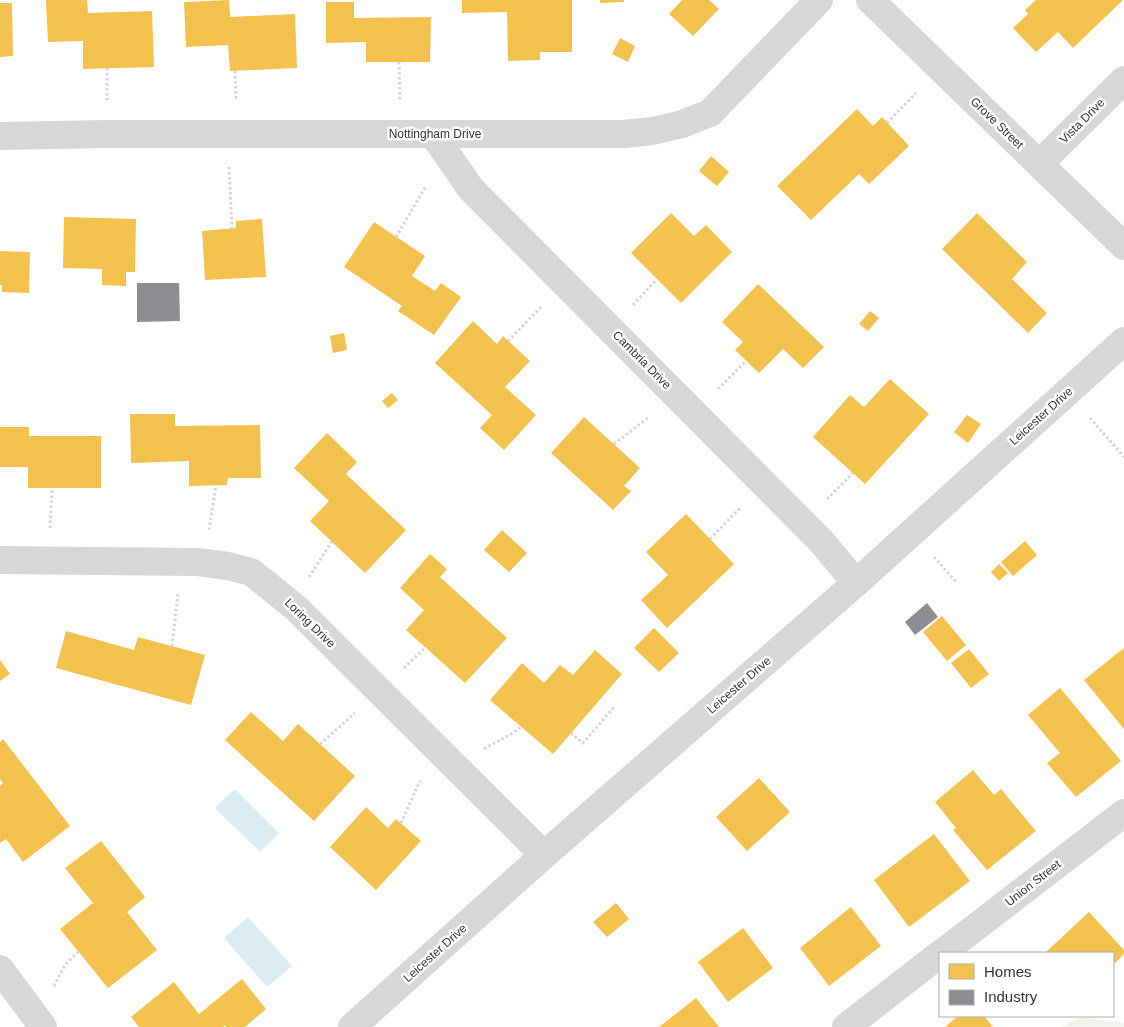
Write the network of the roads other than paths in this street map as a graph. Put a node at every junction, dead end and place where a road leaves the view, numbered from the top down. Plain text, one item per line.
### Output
1 (819, 0) edge
2 (870, 0) edge
3 (1124, 80) edge
4 (0, 136) edge
5 (440, 143) junction
6 (1040, 163) junction
7 (1124, 246) edge
8 (1124, 341) edge
9 (0, 560) edge
10 (856, 582) junction
11 (1124, 812) edge
12 (544, 855) junction
13 (944, 952) edge
14 (939, 956) edge
15 (0, 970) edge
16 (850, 1026) edge
17 (43, 1027) edge
18 (352, 1027) edge

1 - 5 street, Nottingham Drive
2 - 6 street, Grove Street
3 - 6 street, Vista Drive
4 - 5 street, Nottingham Drive
5 - 10 street, Cambria Drive
6 - 7 street, Grove Street
8 - 10 street, Leicester Drive
9 - 12 street, Loring Drive
10 - 12 street, Leicester Drive
11 - 13 street, Union Street
12 - 18 street, Leicester Drive
14 - 16 street, Union Street
15 - 17 street

